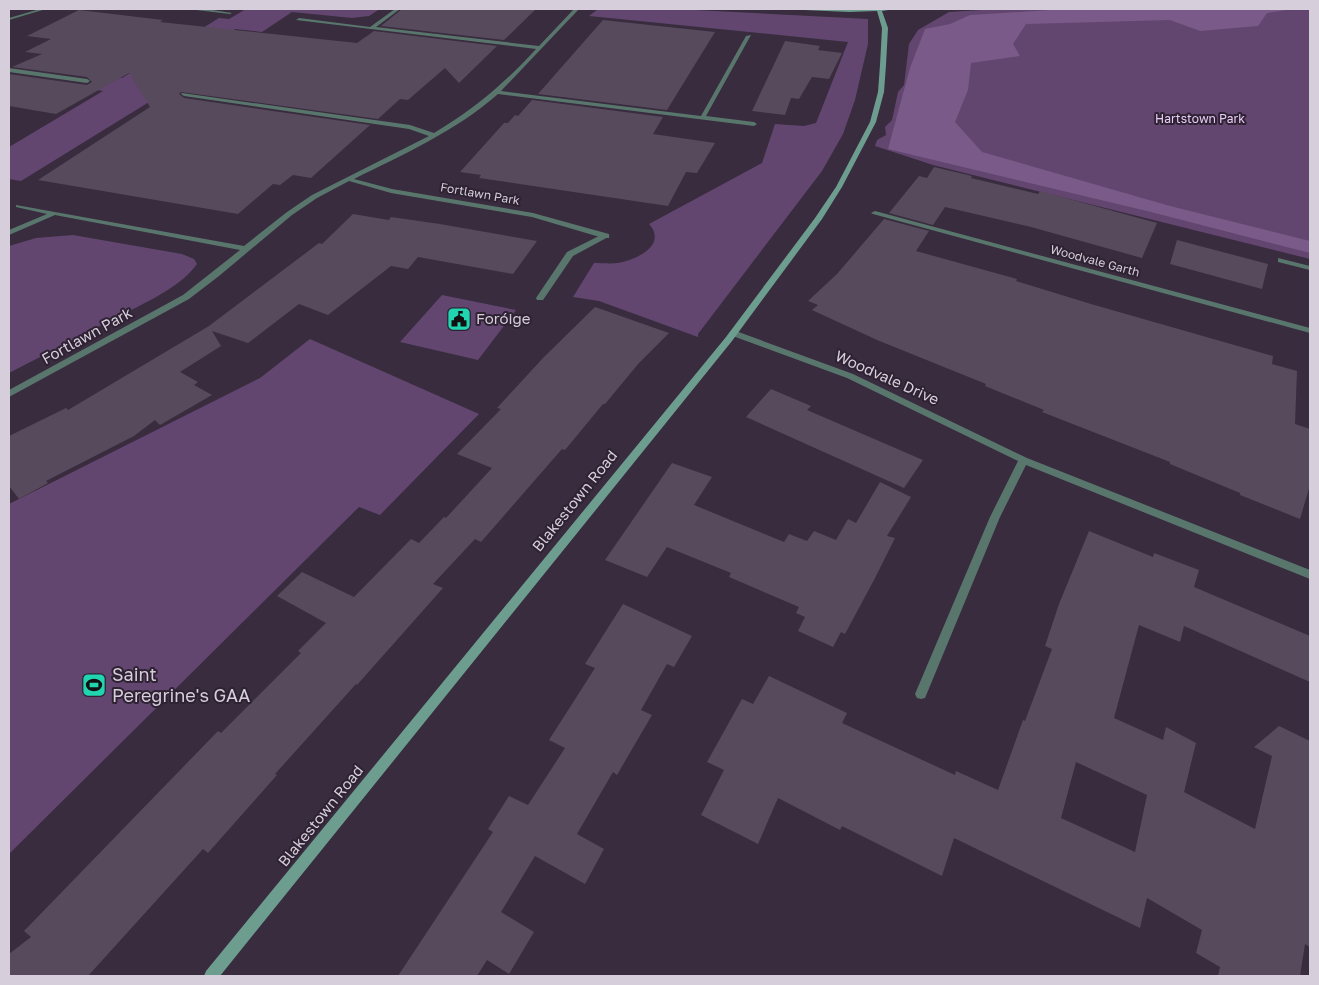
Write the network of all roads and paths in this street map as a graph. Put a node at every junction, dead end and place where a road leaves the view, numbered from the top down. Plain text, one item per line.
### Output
1 (44, 9) edge
2 (196, 9) edge
3 (398, 9) edge
4 (577, 9) edge
5 (804, 9) edge
6 (880, 9) edge
7 (893, 9) edge
8 (230, 13) dead end
9 (9, 19) edge
10 (299, 20) dead end
11 (372, 28) junction
12 (750, 36) dead end
13 (540, 48) junction
14 (9, 70) edge
15 (87, 81) dead end
16 (497, 92) junction
17 (184, 94) dead end
18 (703, 117) junction
19 (754, 124) dead end
20 (433, 135) junction
21 (348, 179) junction
22 (18, 206) dead end
23 (54, 213) junction
24 (875, 213) dead end
25 (9, 233) edge
26 (246, 249) junction
27 (1281, 260) dead end
28 (1310, 268) edge
29 (540, 298) dead end
30 (1310, 330) edge
31 (733, 333) junction
32 (9, 394) edge
33 (1024, 460) junction
34 (1310, 575) edge
35 (921, 694) dead end
36 (211, 976) edge

1 - 9 street
2 - 8 street
3 - 11 street
4 - 13 street, Fortlawn Park
5 - 6 street
6 - 7 street
6 - 31 street, Blakestown Road
10 - 11 street
11 - 13 street
12 - 18 street
13 - 16 street, Fortlawn Park
14 - 15 street
16 - 18 street
16 - 20 street, Fortlawn Park
17 - 20 street
18 - 19 street
20 - 21 street, Fortlawn Park
21 - 26 street, Fortlawn Park
21 - 29 street, Fortlawn Park
22 - 23 street
23 - 25 street
23 - 26 street
24 - 30 street, Woodvale Garth
26 - 32 street, Fortlawn Park
27 - 28 street
31 - 33 street, Woodvale Drive
31 - 36 street, Blakestown Road
33 - 34 street, Woodvale Drive
33 - 35 street

